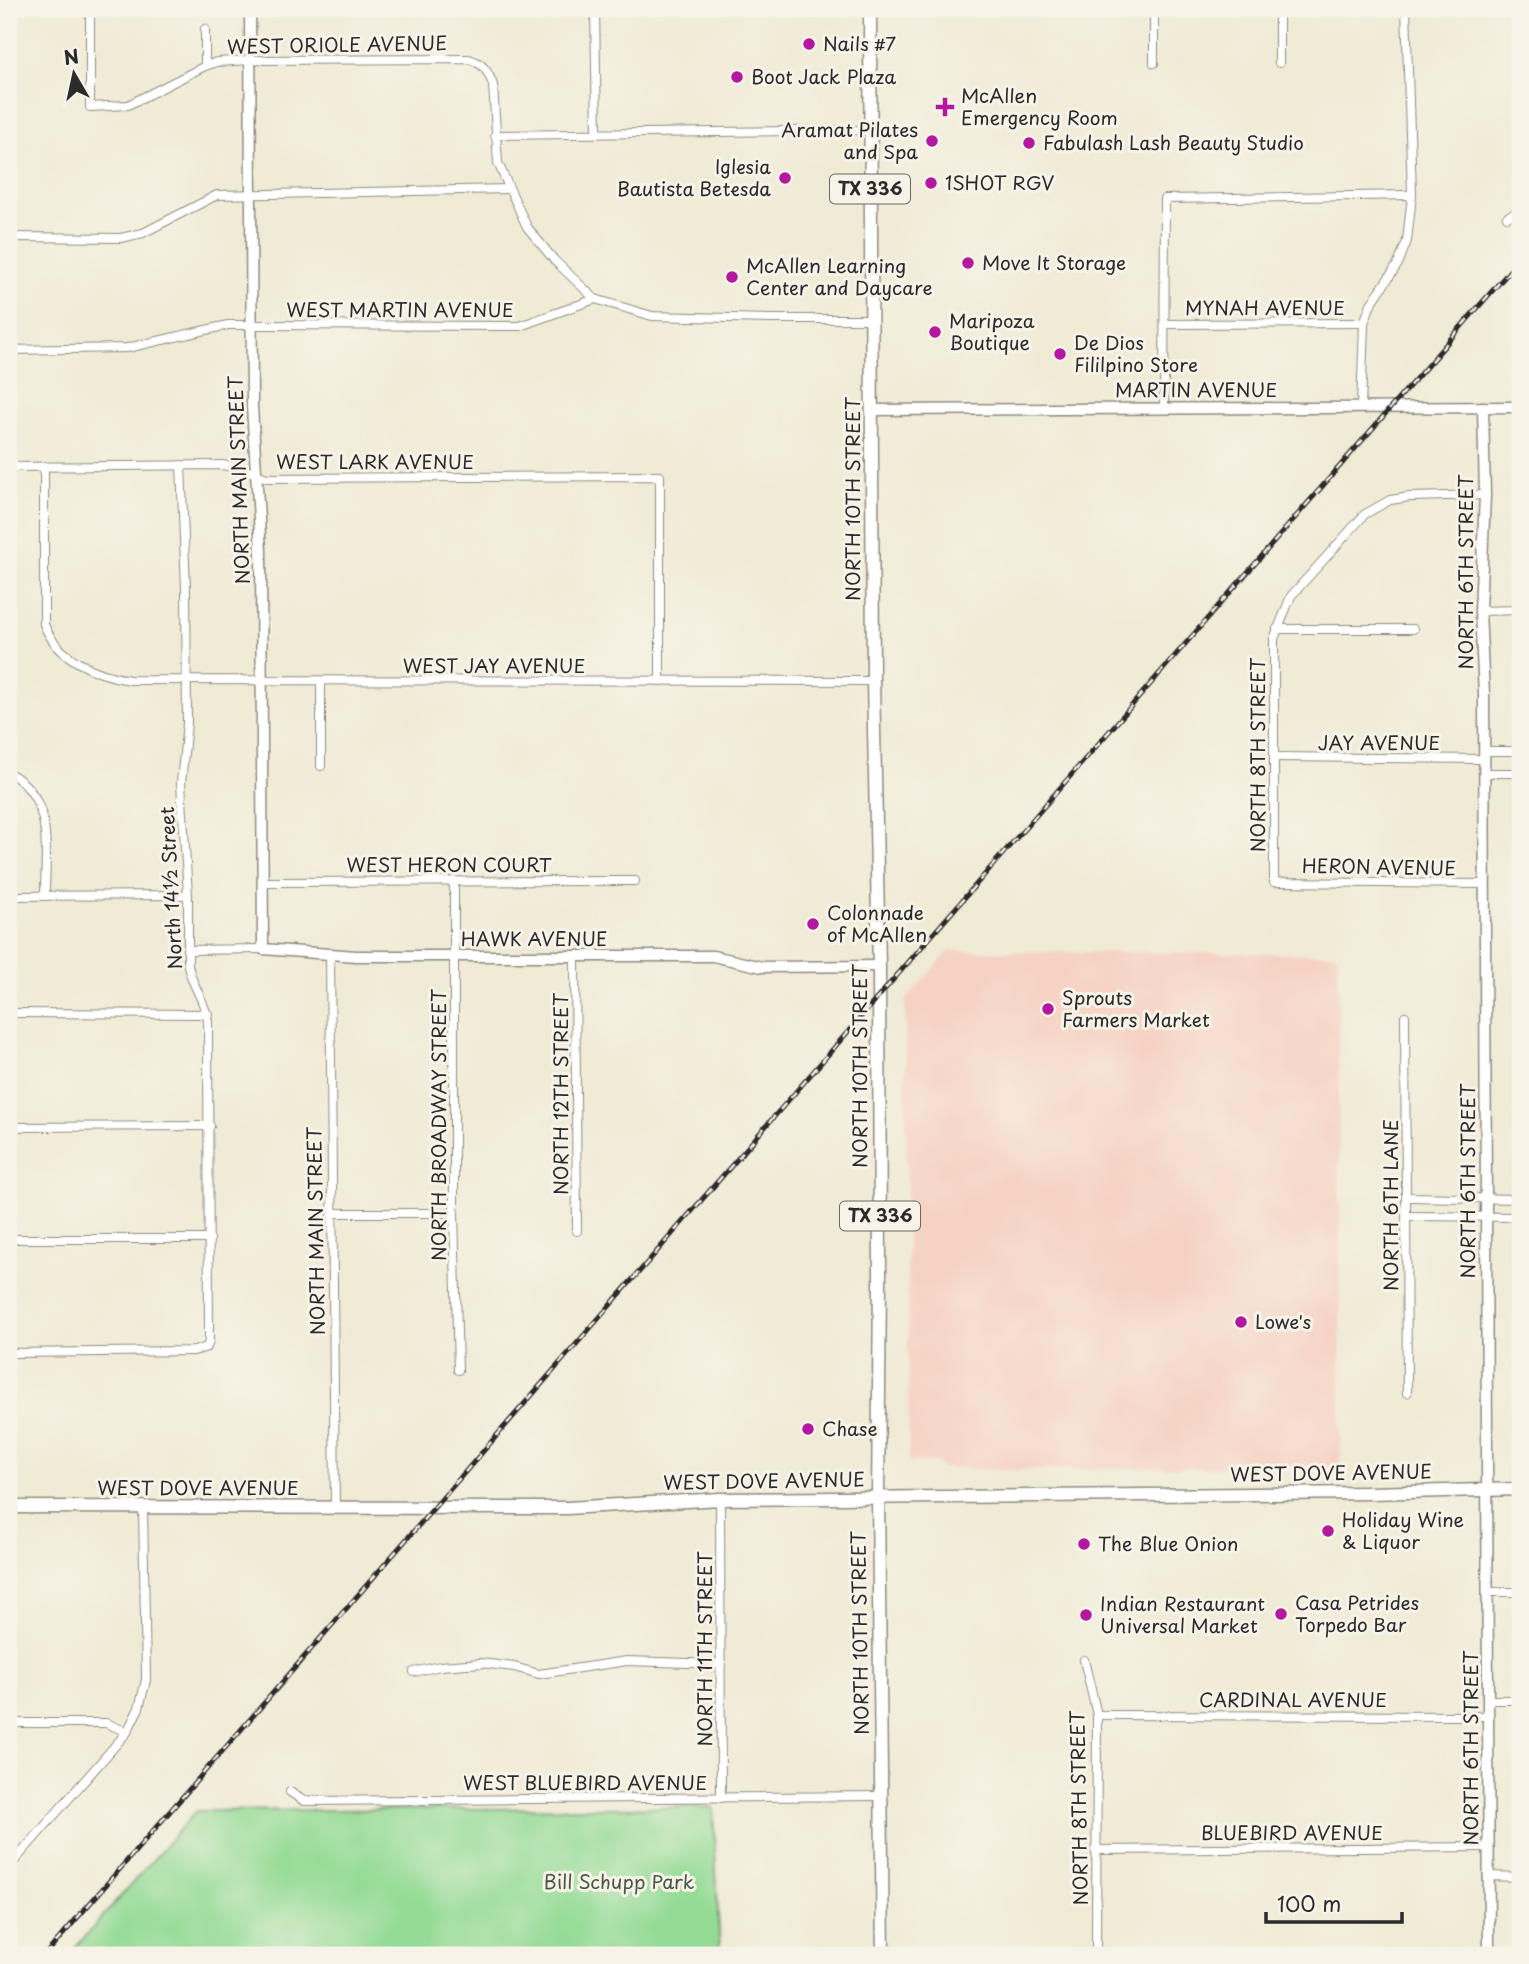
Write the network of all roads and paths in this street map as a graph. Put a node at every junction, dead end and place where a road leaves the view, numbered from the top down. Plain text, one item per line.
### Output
1 (90, 9) edge
2 (250, 9) edge
3 (595, 9) edge
4 (870, 9) edge
5 (1154, 9) edge
6 (1279, 9) edge
7 (1406, 9) edge
8 (205, 29) dead end
9 (250, 60) junction
10 (1154, 62) dead end
11 (1279, 63) dead end
12 (205, 66) junction
13 (869, 130) junction
14 (597, 133) junction
15 (495, 135) junction
16 (509, 189) junction
17 (252, 194) junction
18 (1412, 195) junction
19 (1520, 211) edge
20 (1507, 217) dead end
21 (9, 237) edge
22 (595, 299) junction
23 (871, 319) junction
24 (1364, 323) junction
25 (1165, 324) junction
26 (253, 326) junction
27 (9, 349) edge
28 (1164, 407) junction
29 (1483, 407) junction
30 (1520, 407) edge
31 (1361, 408) junction
32 (872, 410) junction
33 (181, 465) junction
34 (44, 466) junction
35 (9, 467) edge
36 (257, 476) junction
37 (1485, 495) junction
38 (1520, 610) edge
39 (1480, 611) junction
40 (1278, 629) junction
41 (1413, 629) dead end
42 (186, 681) junction
43 (262, 681) junction
44 (660, 681) junction
45 (873, 681) junction
46 (321, 682) junction
47 (1520, 751) edge
48 (1484, 755) junction
49 (1274, 757) junction
50 (321, 766) dead end
51 (9, 773) edge
52 (1484, 773) junction
53 (1520, 773) edge
54 (454, 881) junction
55 (635, 881) dead end
56 (263, 882) junction
57 (1273, 882) joint
58 (1485, 884) junction
59 (188, 895) junction
60 (9, 896) edge
61 (45, 896) junction
62 (263, 949) junction
63 (187, 950) junction
64 (330, 955) junction
65 (575, 956) junction
66 (454, 957) junction
67 (879, 966) junction
68 (9, 1013) edge
69 (208, 1014) junction
70 (1405, 1016) dead end
71 (209, 1126) junction
72 (9, 1127) edge
73 (1407, 1198) junction
74 (1486, 1199) junction
75 (1520, 1199) edge
76 (333, 1213) junction
77 (454, 1213) junction
78 (1407, 1216) junction
79 (1486, 1217) junction
80 (1520, 1217) edge
81 (577, 1231) dead end
82 (9, 1238) edge
83 (210, 1239) junction
84 (9, 1353) edge
85 (458, 1370) dead end
86 (1407, 1393) dead end
87 (1487, 1489) junction
88 (1520, 1489) edge
89 (877, 1498) junction
90 (720, 1499) junction
91 (9, 1507) edge
92 (143, 1507) junction
93 (335, 1507) junction
94 (1489, 1592) junction
95 (1520, 1592) edge
96 (1084, 1660) dead end
97 (721, 1664) junction
98 (414, 1672) dead end
99 (1489, 1700) junction
100 (1520, 1700) edge
101 (1097, 1715) junction
102 (1489, 1716) junction
103 (9, 1723) edge
104 (127, 1732) junction
105 (290, 1792) dead end
106 (882, 1796) junction
107 (721, 1798) junction
108 (1488, 1847) junction
109 (1095, 1850) junction
110 (9, 1867) edge
111 (1489, 1877) junction
112 (1520, 1877) edge
113 (883, 1955) edge
114 (1096, 1955) edge
115 (1489, 1955) edge

1 - 12 street, WEST ORIOLE AVENUE
2 - 9 street, NORTH MAIN STREET
3 - 14 street
4 - 13 main road, NORTH 10TH STREET / TX 336
5 - 10 street
6 - 11 street
7 - 18 street
8 - 12 street
9 - 12 street, WEST ORIOLE AVENUE
9 - 15 street, WEST ORIOLE AVENUE
9 - 17 street, NORTH MAIN STREET
13 - 14 street
13 - 23 main road, NORTH 10TH STREET / TX 336
14 - 15 street
15 - 16 street
16 - 17 street
16 - 22 street
17 - 21 street
17 - 26 street, NORTH MAIN STREET
18 - 24 street
18 - 25 street
19 - 20 street
22 - 23 street
22 - 26 street, WEST MARTIN AVENUE
23 - 32 main road, NORTH 10TH STREET / TX 336
24 - 25 street, MYNAH AVENUE
24 - 31 street
25 - 28 street
26 - 27 street, WEST MARTIN AVENUE
26 - 36 street, NORTH MAIN STREET
28 - 31 street, MARTIN AVENUE
28 - 32 street, MARTIN AVENUE
29 - 30 street, MARTIN AVENUE
29 - 31 street, MARTIN AVENUE
29 - 37 street, NORTH 6TH STREET
32 - 45 main road, NORTH 10TH STREET / TX 336
33 - 34 street, WEST LARK AVENUE
33 - 36 street, WEST LARK AVENUE
33 - 42 street, North 14½ Street
34 - 35 street, WEST LARK AVENUE
34 - 42 street, WEST JAY AVENUE
36 - 43 street, NORTH MAIN STREET
36 - 44 street, WEST LARK AVENUE
37 - 39 street, NORTH 6TH STREET
37 - 40 street, NORTH 8TH STREET
38 - 39 street
39 - 48 street, NORTH 6TH STREET
40 - 41 street
40 - 49 street, NORTH 8TH STREET
42 - 43 street, WEST JAY AVENUE
42 - 59 street, North 14½ Street
43 - 46 street, WEST JAY AVENUE
43 - 56 street, NORTH MAIN STREET
44 - 45 street, WEST JAY AVENUE
44 - 46 street, WEST JAY AVENUE
45 - 67 main road, NORTH 10TH STREET / TX 336
46 - 50 street
47 - 48 street, JAY AVENUE
48 - 49 street, JAY AVENUE
48 - 52 street, NORTH 6TH STREET
49 - 57 street, NORTH 8TH STREET
51 - 61 street
52 - 53 street
52 - 58 street, NORTH 6TH STREET
54 - 55 street, WEST HERON COURT
54 - 56 street, WEST HERON COURT
54 - 66 street, NORTH BROADWAY STREET
56 - 62 street, NORTH MAIN STREET
57 - 58 street, HERON AVENUE
58 - 74 street, NORTH 6TH STREET
59 - 61 street
59 - 63 street, North 14½ Street
60 - 61 street
62 - 63 street, HAWK AVENUE
62 - 64 street, HAWK AVENUE
63 - 69 street, North 14½ Street
64 - 66 street, HAWK AVENUE
64 - 76 street, NORTH MAIN STREET
65 - 66 street, HAWK AVENUE
65 - 67 street, HAWK AVENUE
65 - 81 street, NORTH 12TH STREET
66 - 77 street, NORTH BROADWAY STREET
67 - 89 main road, NORTH 10TH STREET / TX 336
68 - 69 street
69 - 71 street, North 14½ Street
70 - 73 street, NORTH 6TH LANE
71 - 72 street
71 - 83 street, North 14½ Street
73 - 74 street
73 - 78 street, NORTH 6TH LANE
74 - 75 street
74 - 79 street, NORTH 6TH STREET
76 - 77 street
76 - 93 street, NORTH MAIN STREET
77 - 85 street, NORTH BROADWAY STREET
78 - 79 street
78 - 86 street, NORTH 6TH LANE
79 - 80 street
79 - 87 street, NORTH 6TH STREET
82 - 83 street
83 - 84 street, North 14½ Street
87 - 88 main road, WEST DOVE AVENUE
87 - 89 main road, WEST DOVE AVENUE
87 - 94 street, NORTH 6TH STREET
89 - 90 main road, WEST DOVE AVENUE
89 - 106 main road, NORTH 10TH STREET / TX 336
90 - 93 main road, WEST DOVE AVENUE
90 - 97 street, NORTH 11TH STREET
91 - 92 main road, WEST DOVE AVENUE
92 - 93 main road, WEST DOVE AVENUE
92 - 104 street
94 - 95 street
94 - 99 street, NORTH 6TH STREET
96 - 101 street, NORTH 8TH STREET
97 - 98 street
97 - 107 street, NORTH 11TH STREET
99 - 100 street
99 - 102 street, NORTH 6TH STREET
101 - 102 street, CARDINAL AVENUE
101 - 109 street, NORTH 8TH STREET
102 - 108 street, NORTH 6TH STREET
103 - 104 street
104 - 110 street
105 - 107 street, WEST BLUEBIRD AVENUE
106 - 107 street, WEST BLUEBIRD AVENUE
106 - 113 main road, NORTH 10TH STREET / TX 336
108 - 109 street, BLUEBIRD AVENUE
108 - 111 street, NORTH 6TH STREET
109 - 114 street, NORTH 8TH STREET
111 - 112 street
111 - 115 street, NORTH 6TH STREET

